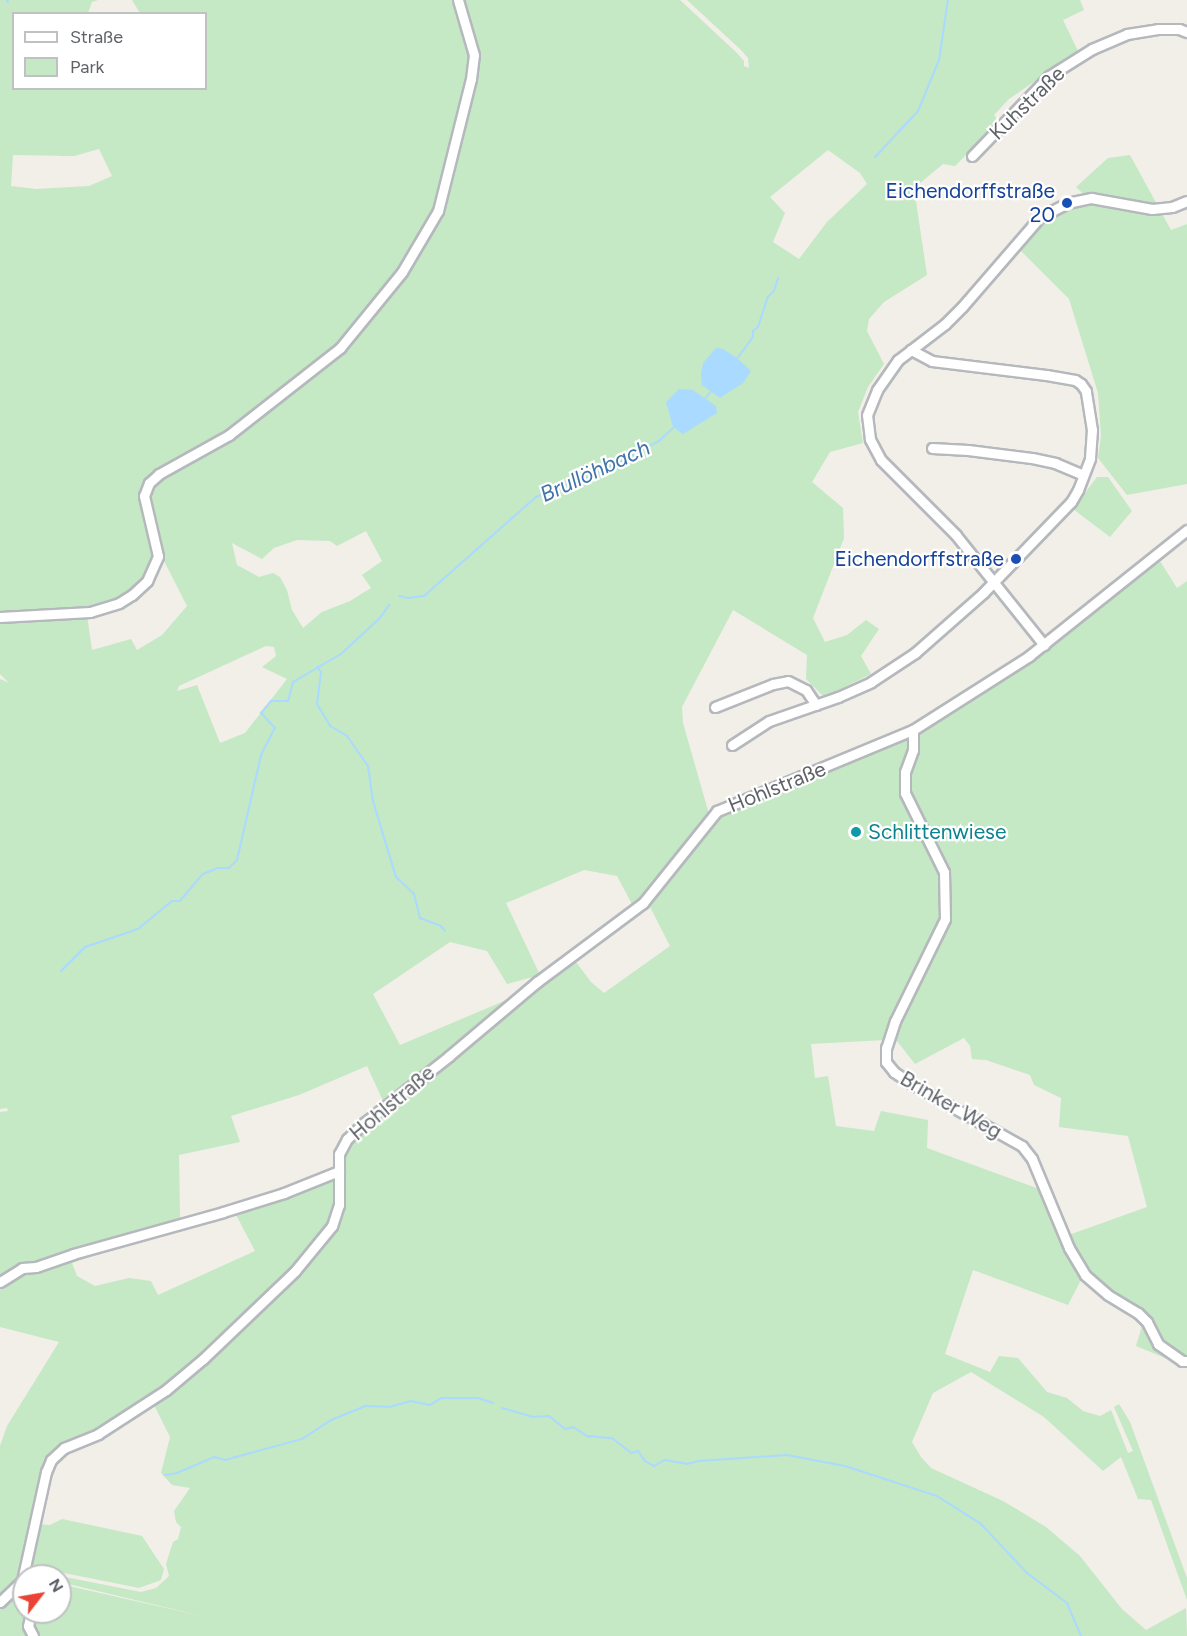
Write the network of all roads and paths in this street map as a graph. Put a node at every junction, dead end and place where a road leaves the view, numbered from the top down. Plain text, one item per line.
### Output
1 (458, 0) edge
2 (1187, 32) edge
3 (972, 156) dead end
4 (1187, 201) edge
5 (911, 350) junction
6 (932, 448) dead end
7 (1083, 475) junction
8 (1187, 530) edge
9 (995, 581) junction
10 (0, 617) edge
11 (1044, 645) junction
12 (816, 705) junction
13 (715, 706) dead end
14 (913, 730) junction
15 (732, 745) dead end
16 (339, 1171) junction
17 (0, 1282) edge
18 (1187, 1361) edge
19 (27, 1564) edge
20 (12, 1591) edge
21 (0, 1602) edge

1 - 10 street
2 - 3 street, Kuhstraße
4 - 5 street
5 - 7 street
5 - 9 street
6 - 7 street
7 - 9 street
8 - 11 street, Hohlstraße
9 - 11 street
9 - 12 street
11 - 14 street, Hohlstraße
12 - 13 street
12 - 15 street
14 - 16 street, Hohlstraße
14 - 18 street, Brinker Weg
16 - 17 street
16 - 19 street, Hohlstraße
20 - 21 street, Hohlstraße

